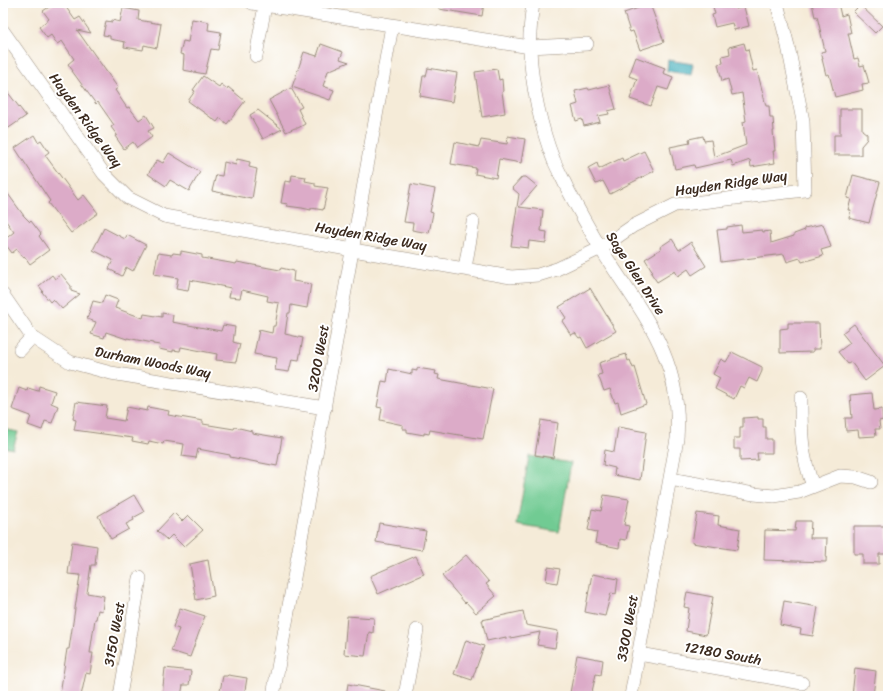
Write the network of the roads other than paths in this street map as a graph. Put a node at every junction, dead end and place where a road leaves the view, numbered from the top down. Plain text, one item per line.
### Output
1 (533, 3) edge
2 (777, 3) edge
3 (258, 4) edge
4 (392, 26) junction
5 (3, 31) edge
6 (587, 44) dead end
7 (530, 47) junction
8 (256, 56) dead end
9 (473, 222) dead end
10 (601, 248) junction
11 (353, 250) junction
12 (465, 268) junction
13 (3, 295) edge
14 (32, 337) junction
15 (20, 350) dead end
16 (801, 398) dead end
17 (325, 408) junction
18 (670, 479) junction
19 (871, 482) dead end
20 (813, 486) junction
21 (654, 566) joint
22 (140, 578) dead end
23 (417, 630) dead end
24 (639, 654) junction
25 (802, 683) dead end
26 (120, 696) edge
27 (273, 696) edge
28 (405, 696) edge
29 (631, 696) edge

1 - 7 street, Sage Glen Drive
2 - 10 street, Hayden Ridge Way
3 - 4 street
3 - 8 street
4 - 7 street
4 - 11 street, 3200 West
5 - 11 street, Hayden Ridge Way
6 - 7 street
7 - 10 street, Sage Glen Drive
9 - 12 street
10 - 12 street, Hayden Ridge Way
10 - 18 street, Sage Glen Drive
11 - 12 street, Hayden Ridge Way
11 - 17 street, 3200 West
13 - 14 street, Durham Woods Way
14 - 15 street
14 - 17 street, Durham Woods Way
16 - 20 street
17 - 27 street, 3200 West
18 - 20 street
18 - 21 street, Sage Glen Drive
19 - 20 street
21 - 24 street, 3300 West
22 - 26 street, 3150 West
23 - 28 street
24 - 25 street, 12180 South
24 - 29 street, 3300 West

